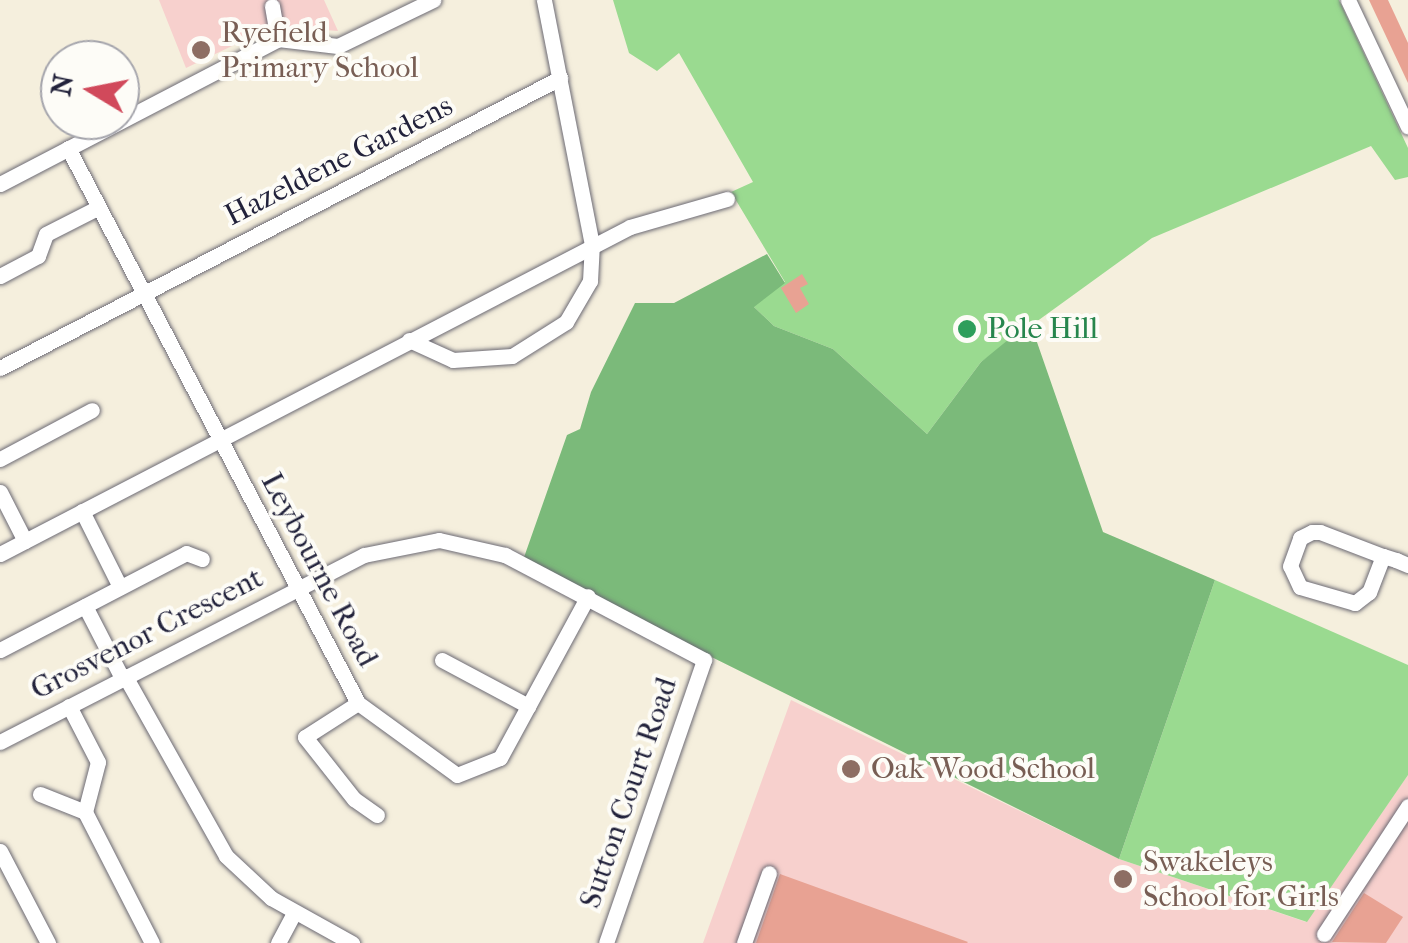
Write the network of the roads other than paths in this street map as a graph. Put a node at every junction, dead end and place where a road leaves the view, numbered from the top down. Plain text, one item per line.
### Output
1 (433, 0) edge
2 (544, 0) edge
3 (1348, 0) edge
4 (272, 6) dead end
5 (278, 38) junction
6 (560, 78) junction
7 (1408, 126) edge
8 (68, 148) junction
9 (0, 184) edge
10 (727, 199) dead end
11 (99, 207) junction
12 (592, 245) junction
13 (0, 276) edge
14 (144, 292) junction
15 (409, 340) junction
16 (0, 368) edge
17 (92, 410) dead end
18 (220, 438) junction
19 (0, 459) edge
20 (0, 492) edge
21 (82, 511) junction
22 (25, 541) junction
23 (0, 554) edge
24 (1384, 556) junction
25 (202, 559) dead end
26 (1408, 566) edge
27 (120, 587) junction
28 (295, 589) junction
29 (588, 596) junction
30 (85, 606) junction
31 (0, 650) edge
32 (442, 660) dead end
33 (704, 660) joint
34 (124, 677) junction
35 (358, 702) junction
36 (69, 706) junction
37 (528, 706) junction
38 (0, 742) edge
39 (40, 794) dead end
40 (1408, 806) edge
41 (85, 812) junction
42 (377, 815) dead end
43 (0, 850) edge
44 (770, 873) dead end
45 (294, 913) junction
46 (1324, 934) dead end
47 (48, 943) edge
48 (152, 943) edge
49 (278, 943) edge
50 (352, 943) edge
51 (606, 943) edge
52 (744, 943) edge

1 - 5 street
2 - 6 street
3 - 7 street
4 - 5 street
5 - 8 street
6 - 12 street
6 - 14 street, Hazeldene Gardens
8 - 9 street
8 - 11 street, Leybourne Road
10 - 12 street
11 - 13 street
11 - 14 street, Leybourne Road
12 - 15 street
12 - 15 street
14 - 16 street, Hazeldene Gardens
14 - 18 street, Leybourne Road
15 - 18 street
17 - 19 street
18 - 21 street
18 - 28 street, Leybourne Road
20 - 22 street
21 - 22 street
21 - 27 street
22 - 23 street
24 - 24 street
24 - 26 street
25 - 27 street
27 - 30 street
28 - 29 street, Grosvenor Crescent
28 - 34 street, Grosvenor Crescent
28 - 35 street, Leybourne Road
29 - 33 street, Grosvenor Crescent
29 - 37 street, Leybourne Road
30 - 31 street
30 - 34 street
32 - 37 street
33 - 51 street, Sutton Court Road
34 - 36 street, Grosvenor Crescent
34 - 45 street
35 - 37 street, Leybourne Road
35 - 42 street
36 - 38 street, Grosvenor Crescent
36 - 41 street
39 - 41 street
40 - 46 street
41 - 48 street
43 - 47 street
44 - 52 street
45 - 49 street
45 - 50 street

